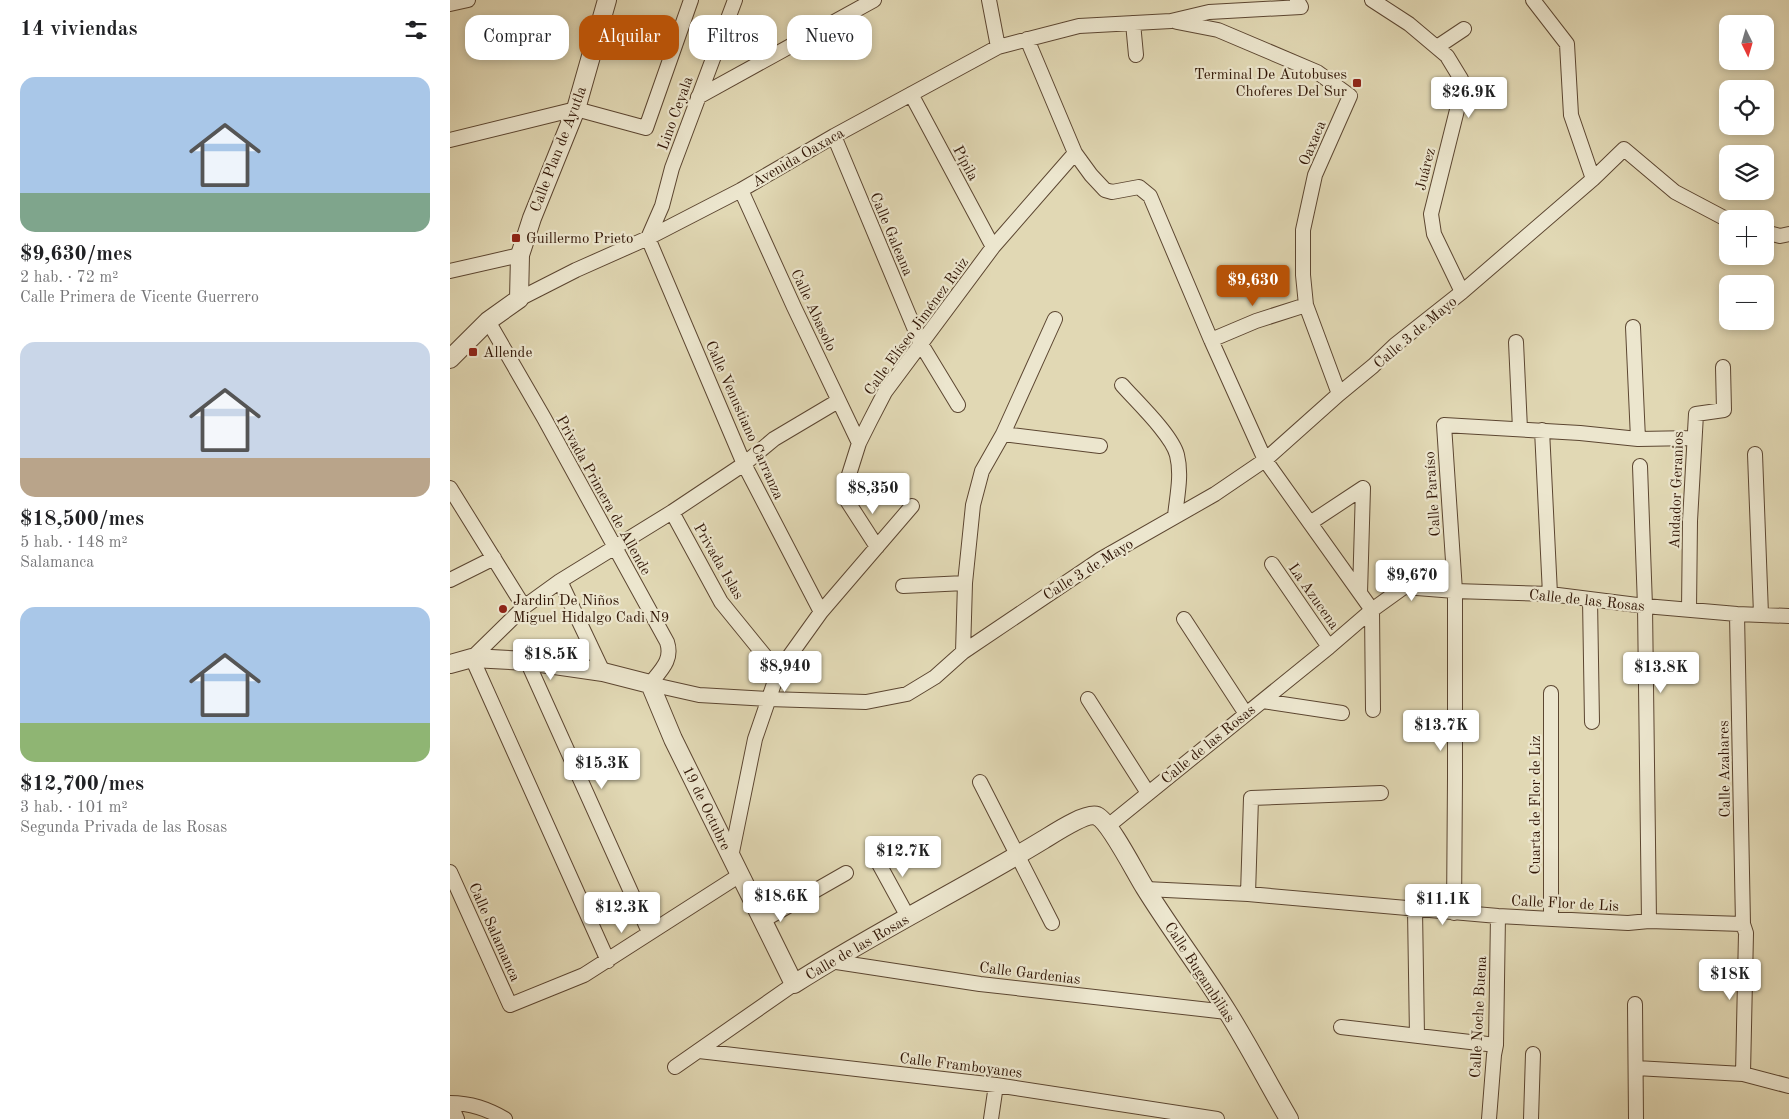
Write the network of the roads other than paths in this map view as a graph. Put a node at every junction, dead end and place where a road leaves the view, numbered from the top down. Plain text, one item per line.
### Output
1 (468, 0) edge
2 (607, 0) edge
3 (691, 0) edge
4 (735, 0) edge
5 (874, 0) edge
6 (989, 0) edge
7 (1297, 0) edge
8 (1372, 0) edge
9 (1534, 0) edge
10 (450, 4) edge
11 (1171, 20) junction
12 (1133, 23) junction
13 (1464, 29) dead end
14 (1027, 39) junction
15 (998, 47) junction
16 (1437, 48) junction
17 (1136, 55) dead end
18 (912, 94) junction
19 (698, 98) junction
20 (576, 109) junction
21 (834, 136) junction
22 (450, 140) edge
23 (1076, 153) junction
24 (1593, 179) junction
25 (741, 190) junction
26 (1719, 215) edge
27 (1774, 234) edge
28 (1789, 234) edge
29 (648, 238) junction
30 (993, 247) junction
31 (520, 256) junction
32 (450, 271) edge
33 (1462, 292) junction
34 (519, 299) junction
35 (1306, 305) junction
36 (1055, 319) dead end
37 (488, 321) junction
38 (1633, 327) dead end
39 (1211, 340) junction
40 (1516, 342) dead end
41 (921, 344) junction
42 (450, 358) edge
43 (1723, 367) dead end
44 (1122, 385) dead end
45 (1339, 394) junction
46 (838, 401) junction
47 (958, 405) dead end
48 (1520, 429) junction
49 (1542, 430) junction
50 (1003, 434) junction
51 (1694, 438) junction
52 (1638, 439) junction
53 (859, 443) junction
54 (1100, 446) dead end
55 (1755, 454) dead end
56 (1266, 460) junction
57 (744, 464) junction
58 (1640, 466) dead end
59 (450, 488) edge
60 (455, 506) edge
61 (912, 506) dead end
62 (672, 512) junction
63 (1175, 516) junction
64 (1310, 523) junction
65 (877, 547) junction
66 (614, 548) junction
67 (494, 558) junction
68 (1272, 564) dead end
69 (450, 580) edge
70 (560, 581) junction
71 (965, 583) junction
72 (903, 586) dead end
73 (1455, 591) junction
74 (1360, 593) junction
75 (1550, 594) junction
76 (1590, 599) junction
77 (1645, 606) junction
78 (524, 607) junction
79 (1689, 609) junction
80 (1372, 610) junction
81 (821, 612) junction
82 (1737, 614) junction
83 (1761, 614) junction
84 (1789, 616) edge
85 (1184, 619) dead end
86 (1329, 647) junction
87 (963, 652) junction
88 (472, 658) junction
89 (527, 661) junction
90 (450, 664) edge
91 (603, 672) junction
92 (778, 672) junction
93 (650, 684) junction
94 (1552, 693) dead end
95 (768, 699) junction
96 (1088, 699) dead end
97 (1263, 701) junction
98 (1373, 710) dead end
99 (1342, 713) dead end
100 (1246, 714) junction
101 (1592, 722) dead end
102 (980, 782) dead end
103 (1381, 792) dead end
104 (1148, 793) junction
105 (1108, 826) junction
106 (873, 852) dead end
107 (1017, 856) junction
108 (731, 857) junction
109 (450, 872) edge
110 (846, 873) dead end
111 (740, 875) junction
112 (1146, 889) junction
113 (1248, 894) junction
114 (1416, 910) junction
115 (1454, 913) junction
116 (1498, 916) junction
117 (908, 917) junction
118 (1551, 918) junction
119 (762, 921) junction
120 (1649, 922) junction
121 (1052, 923) dead end
122 (1743, 924) junction
123 (649, 932) junction
124 (608, 961) junction
125 (830, 961) junction
126 (794, 984) junction
127 (1634, 1004) dead end
128 (1227, 1012) junction
129 (1341, 1027) dead end
130 (1417, 1036) junction
131 (1496, 1045) junction
132 (699, 1051) junction
133 (1533, 1054) dead end
134 (675, 1067) dead end
135 (1636, 1068) junction
136 (1743, 1074) junction
137 (996, 1085) junction
138 (1789, 1086) edge
139 (450, 1103) edge
140 (457, 1119) edge
141 (505, 1119) edge
142 (992, 1119) edge
143 (1217, 1119) edge
144 (1289, 1119) edge
145 (1489, 1119) edge
146 (1531, 1119) edge
147 (1636, 1119) edge

1 - 10 street
2 - 20 street, Calle Plan de Ayutla
3 - 20 street
4 - 19 street, Lino Ceyala
5 - 19 street
6 - 15 street
7 - 11 street
8 - 16 street, Juárez
9 - 24 street
11 - 12 street, Avenida Oaxaca
11 - 35 street, Oaxaca
12 - 14 street, Avenida Oaxaca
12 - 17 street
13 - 16 street
14 - 15 street, Avenida Oaxaca
14 - 23 street
15 - 18 street, Avenida Oaxaca
16 - 33 street, Juárez
18 - 21 street, Avenida Oaxaca
18 - 30 street, Pípila
19 - 29 street, Lino Ceyala
20 - 22 street
20 - 31 street, Calle Plan de Ayutla
21 - 25 street, Avenida Oaxaca
21 - 41 street, Calle Galeana
23 - 30 street, Calle Elíseo Jiménez Ruiz
23 - 39 street
24 - 26 street, Calle 3 de Mayo
24 - 33 street, Calle 3 de Mayo
25 - 29 street, Avenida Oaxaca
25 - 46 street, Calle Abasolo
27 - 28 street
29 - 34 street, Avenida Oaxaca
29 - 57 street, Calle Venustiano Carranza
30 - 41 street, Calle Elíseo Jiménez Ruiz
31 - 32 street
31 - 34 street, Calle Plan de Ayutla
33 - 45 street, Calle 3 de Mayo
34 - 37 street, Avenida Oaxaca
35 - 39 street
35 - 45 street, Oaxaca
36 - 50 street
37 - 42 street, Avenida Oaxaca
37 - 66 street, Privada Primera de Allende
38 - 52 street
39 - 56 street
40 - 48 street
41 - 47 street, Calle Galeana
41 - 53 street, Calle Elíseo Jiménez Ruiz
43 - 51 street, Andador Geranios
44 - 63 street
45 - 56 street, Calle 3 de Mayo
46 - 53 street, Calle Abasolo
46 - 57 street
48 - 49 street
48 - 73 street, Calle Paraíso
49 - 52 street
49 - 75 street
50 - 54 street
50 - 71 street
51 - 52 street
51 - 79 street, Andador Geranios
53 - 65 street, Calle Elíseo Jiménez Ruiz
55 - 83 street
56 - 63 street, Calle 3 de Mayo
56 - 64 street
57 - 62 street
57 - 81 street, Calle Venustiano Carranza
58 - 77 street
59 - 60 street
60 - 67 street
61 - 65 street
62 - 66 street
62 - 92 street, Privada Islas
63 - 87 street, Calle 3 de Mayo
64 - 74 street
64 - 74 street
65 - 81 street
66 - 70 street
66 - 93 street, Privada Primera de Allende
67 - 69 street
67 - 78 street
68 - 86 street, La Azucena
70 - 78 street
70 - 91 street
71 - 72 street
71 - 87 street
73 - 75 street, Calle de las Rosas
73 - 80 street, Calle de las Rosas
73 - 115 street, Calle Paraíso
74 - 80 street
75 - 76 street, Calle de las Rosas
76 - 77 street, Calle de las Rosas
76 - 101 street
77 - 79 street, Calle de las Rosas
77 - 120 street
78 - 88 street
79 - 82 street, Calle de las Rosas
80 - 86 street, Calle de las Rosas
80 - 98 street
81 - 92 street
82 - 83 street, Calle de las Rosas
82 - 122 street, Calle Azahares
83 - 84 street, Calle de las Rosas
85 - 100 street
86 - 97 street, Calle de las Rosas
87 - 95 street, Calle 3 de Mayo
88 - 89 street, Calle 3 de Mayo
88 - 90 street, Calle 3 de Mayo
88 - 124 street
89 - 91 street, Calle 3 de Mayo
89 - 123 street
91 - 93 street, Calle 3 de Mayo
92 - 95 street
93 - 95 street, Calle 3 de Mayo
93 - 108 street, 19 de Octubre
94 - 118 street, Cuarta de Flor de Liz
95 - 108 street
96 - 104 street
97 - 99 street
97 - 100 street, Calle de las Rosas
100 - 104 street, Calle de las Rosas
102 - 107 street
103 - 113 street
104 - 105 street, Calle de las Rosas
105 - 107 street, Calle de las Rosas
105 - 112 street, Calle Bugambilias
106 - 117 street
107 - 117 street, Calle de las Rosas
107 - 121 street
108 - 111 street, 19 de Octubre
109 - 124 street, Calle Salamanca
110 - 119 street
111 - 119 street, 19 de Octubre
111 - 123 street
112 - 113 street, Calle Flor de Lis
112 - 128 street, Calle Bugambilias
113 - 114 street, Calle Flor de Lis
114 - 115 street, Calle Flor de Lis
114 - 130 street
115 - 116 street, Calle Flor de Lis
116 - 118 street, Calle Flor de Lis
116 - 131 street, Calle Noche Buena
117 - 125 street, Calle de las Rosas
118 - 120 street, Calle Flor de Lis
119 - 126 street, 19 de Octubre
120 - 122 street, Calle Flor de Lis
122 - 136 street
123 - 124 street
125 - 126 street, Calle de las Rosas
125 - 128 street, Calle Gardenias
126 - 132 street, Calle de las Rosas
127 - 135 street
128 - 144 street, Calle Bugambilias
129 - 130 street
130 - 131 street
131 - 145 street, Calle Noche Buena
132 - 134 street, Calle de las Rosas
132 - 137 street, Calle Framboyanes
133 - 146 street
135 - 136 street
135 - 147 street
136 - 138 street
137 - 142 street
137 - 143 street, Calle Framboyanes
139 - 140 street
139 - 141 street

